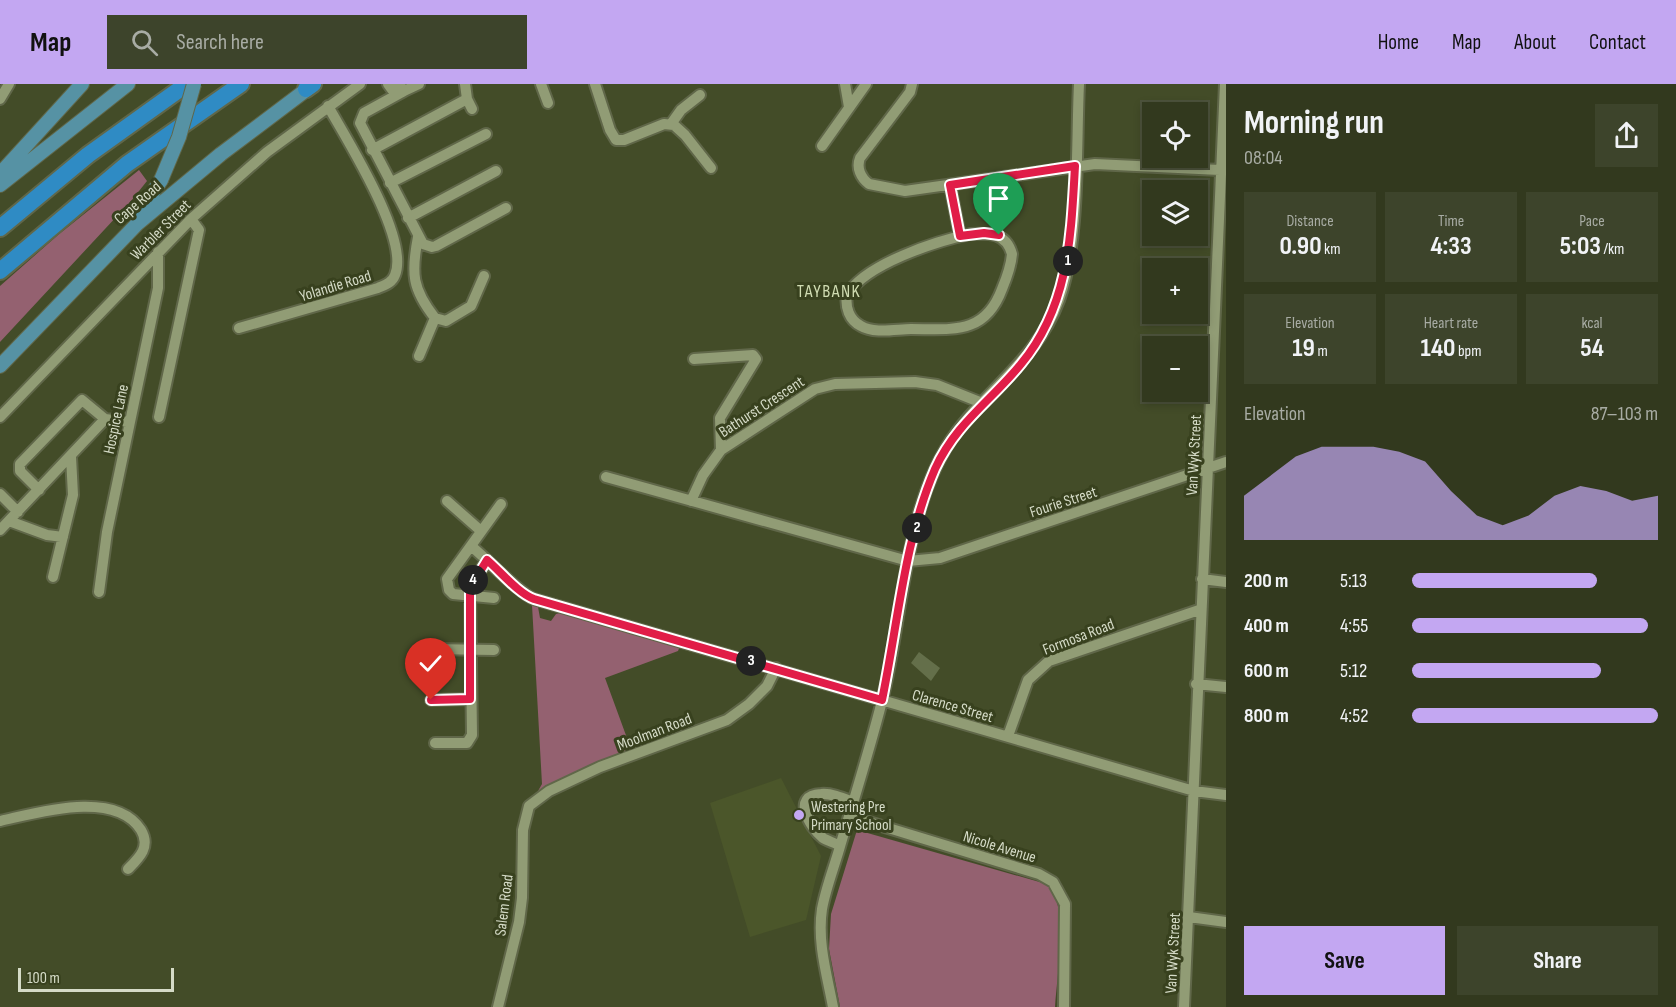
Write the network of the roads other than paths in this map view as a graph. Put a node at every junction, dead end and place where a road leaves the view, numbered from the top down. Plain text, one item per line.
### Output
1 (9, 84) edge
2 (82, 84) edge
3 (128, 84) edge
4 (187, 84) edge
5 (194, 84) edge
6 (241, 84) edge
7 (360, 84) edge
8 (388, 84) edge
9 (419, 84) edge
10 (465, 84) edge
11 (541, 84) edge
12 (595, 84) edge
13 (845, 84) edge
14 (866, 84) edge
15 (912, 84) edge
16 (1079, 84) edge
17 (1225, 84) edge
18 (311, 86) edge
19 (400, 90) edge
20 (700, 95) dead end
21 (0, 99) edge
22 (548, 103) dead end
23 (328, 106) junction
24 (849, 107) junction
25 (1225, 107) edge
26 (671, 124) junction
27 (486, 134) dead end
28 (822, 146) dead end
29 (372, 150) junction
30 (1075, 166) junction
31 (711, 168) dead end
32 (1220, 170) junction
33 (496, 171) dead end
34 (0, 174) edge
35 (390, 183) junction
36 (0, 185) edge
37 (950, 185) junction
38 (506, 208) dead end
39 (408, 218) junction
40 (191, 219) junction
41 (0, 228) edge
42 (960, 236) junction
43 (418, 237) junction
44 (118, 240) junction
45 (158, 252) junction
46 (0, 271) edge
47 (484, 276) dead end
48 (435, 318) junction
49 (239, 328) dead end
50 (419, 357) dead end
51 (694, 359) dead end
52 (0, 366) edge
53 (982, 403) junction
54 (0, 417) edge
55 (159, 417) dead end
56 (105, 419) junction
57 (129, 422) junction
58 (721, 450) junction
59 (71, 457) junction
60 (1226, 462) edge
61 (1208, 468) junction
62 (606, 477) dead end
63 (39, 490) junction
64 (0, 494) edge
65 (447, 501) dead end
66 (691, 501) junction
67 (501, 504) dead end
68 (18, 512) junction
69 (9, 521) junction
70 (0, 531) edge
71 (481, 531) junction
72 (63, 537) junction
73 (471, 546) junction
74 (487, 560) junction
75 (908, 561) junction
76 (53, 577) dead end
77 (1202, 579) junction
78 (1226, 582) edge
79 (99, 592) dead end
80 (469, 595) junction
81 (494, 598) dead end
82 (1199, 610) junction
83 (429, 649) dead end
84 (470, 650) junction
85 (494, 651) dead end
86 (776, 668) junction
87 (1196, 684) junction
88 (1226, 687) edge
89 (470, 699) junction
90 (431, 700) dead end
91 (882, 700) junction
92 (1008, 736) junction
93 (435, 743) dead end
94 (1194, 791) junction
95 (1226, 795) edge
96 (853, 802) junction
97 (529, 806) joint
98 (849, 816) junction
99 (0, 821) edge
100 (840, 846) junction
101 (128, 869) dead end
102 (1189, 917) junction
103 (1226, 922) edge
104 (498, 1007) edge
105 (833, 1007) edge
106 (1064, 1007) edge
107 (1184, 1007) edge

1 - 21 street
2 - 34 main road
3 - 36 main road
4 - 41 highway
5 - 44 main road, bridge
6 - 46 highway
7 - 23 street, Warbler Street
8 - 19 street
9 - 19 street
10 - 29 street
11 - 22 street
12 - 26 street
13 - 24 street
14 - 24 street
15 - 37 street
16 - 30 street
17 - 25 street, Van Wyk Street
18 - 44 main road, Cape Road
19 - 29 street
20 - 26 street
23 - 40 street, Warbler Street
23 - 49 street, Yolandie Road
24 - 28 street
25 - 32 street, Van Wyk Street
26 - 31 street
27 - 35 street
29 - 35 street
30 - 32 street
30 - 37 street
30 - 53 street
32 - 61 street, Van Wyk Street
33 - 39 street
35 - 39 street
37 - 42 street
38 - 43 street
39 - 43 street
40 - 45 street, Warbler Street
40 - 55 street
42 - 42 street
43 - 48 street
44 - 52 main road, Cape Road
45 - 54 street, Warbler Street
45 - 57 street, Hospice Lane
47 - 48 street
48 - 50 street
51 - 58 street
53 - 58 street, Bathurst Crescent
53 - 75 street
56 - 57 street
56 - 59 street
56 - 63 street
57 - 79 street, Hospice Lane
58 - 66 street, Bathurst Crescent
59 - 63 street
59 - 72 street
60 - 61 street, Fourie Street
61 - 75 street, Fourie Street
61 - 77 street, Van Wyk Street
62 - 66 street
63 - 68 street
64 - 68 street
65 - 71 street
66 - 75 street
67 - 71 street
68 - 69 street
69 - 70 street
69 - 72 street
71 - 73 street
72 - 76 street
73 - 74 street
73 - 80 street
74 - 80 street
74 - 86 street, Clarence Street
75 - 91 street
77 - 78 street
77 - 82 street, Van Wyk Street
80 - 81 street
80 - 84 street
82 - 87 street, Van Wyk Street
82 - 92 street, Formosa Road
83 - 84 street
84 - 85 street
84 - 89 street
86 - 91 street, Clarence Street
86 - 97 street, Moolman Road
87 - 88 street
87 - 94 street, Van Wyk Street
89 - 90 street
89 - 93 street
91 - 92 street, Clarence Street
91 - 96 street
92 - 94 street, Clarence Street
94 - 95 street, Clarence Street
94 - 102 street, Van Wyk Street
96 - 98 street
96 - 100 street
97 - 104 street, Salem Road
98 - 100 street
98 - 106 street, Nicole Avenue
99 - 101 street
100 - 105 street
102 - 103 street
102 - 107 street, Van Wyk Street

